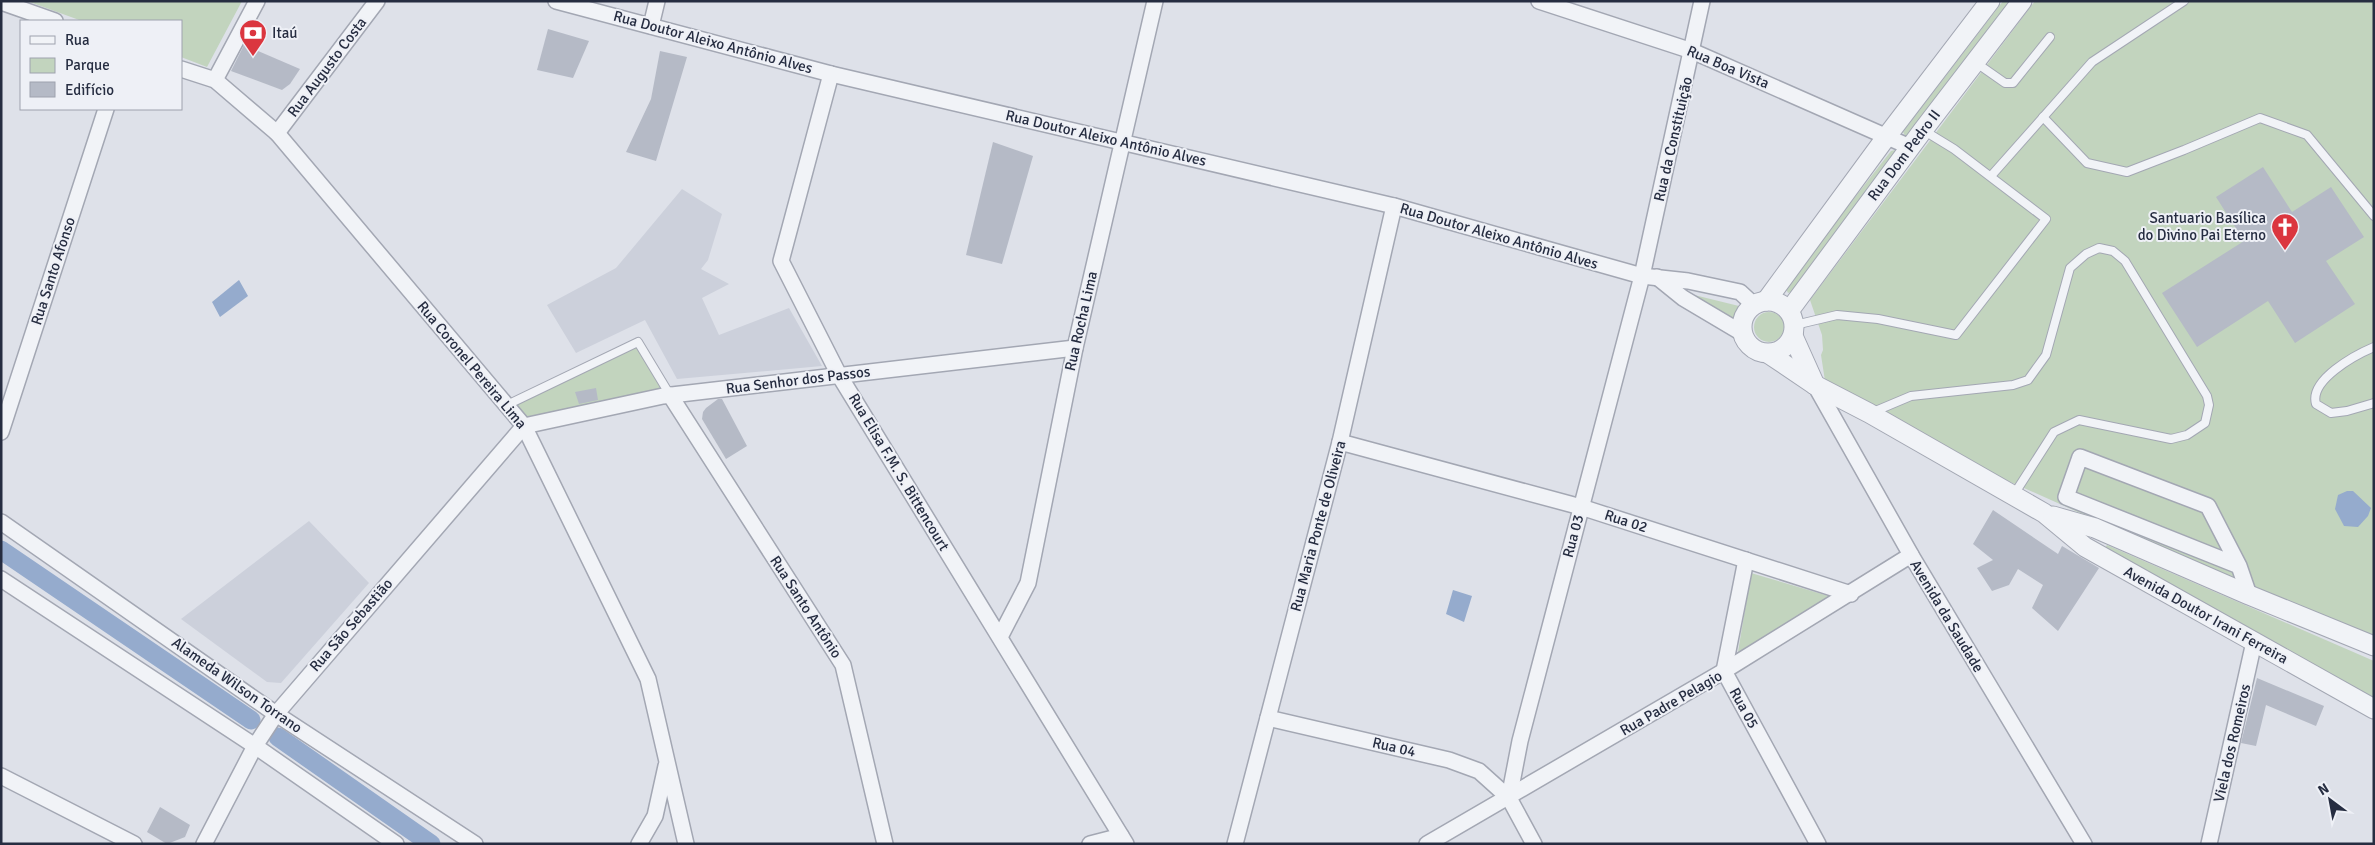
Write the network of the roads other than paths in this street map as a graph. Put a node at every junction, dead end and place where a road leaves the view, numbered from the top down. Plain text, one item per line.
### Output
1 (257, 1) edge
2 (377, 1) edge
3 (556, 1) edge
4 (657, 1) edge
5 (1155, 1) edge
6 (1539, 1) edge
7 (1702, 1) edge
8 (1990, 1) edge
9 (2022, 1) edge
10 (2184, 1) edge
11 (1, 2) edge
12 (52, 20) edge
13 (651, 26) junction
14 (2050, 37) dead end
15 (1692, 51) junction
16 (1975, 62) junction
17 (182, 69) edge
18 (831, 74) junction
19 (215, 80) junction
20 (106, 110) edge
21 (2043, 117) junction
22 (1922, 130) junction
23 (278, 133) junction
24 (1887, 136) junction
25 (1122, 142) junction
26 (1910, 147) junction
27 (1991, 176) junction
28 (1394, 206) junction
29 (2374, 216) edge
30 (1649, 276) junction
31 (1760, 303) junction
32 (1792, 324) junction
33 (1742, 333) junction
34 (2374, 346) edge
35 (1075, 348) junction
36 (1769, 354) junction
37 (839, 374) junction
38 (1815, 385) junction
39 (670, 395) junction
40 (2374, 403) edge
41 (507, 405) junction
42 (1869, 413) junction
43 (524, 426) junction
44 (1, 432) edge
45 (1340, 442) junction
46 (2013, 496) junction
47 (1581, 506) junction
48 (2044, 513) junction
49 (1, 522) edge
50 (1911, 555) junction
51 (1746, 560) junction
52 (2239, 566) junction
53 (1, 579) edge
54 (1851, 594) junction
55 (2249, 595) junction
56 (1000, 638) junction
57 (2254, 642) junction
58 (2374, 646) edge
59 (1724, 671) junction
60 (2374, 709) edge
61 (276, 714) junction
62 (1268, 718) junction
63 (255, 746) junction
64 (667, 762) junction
65 (1, 776) edge
66 (1510, 798) junction
67 (1123, 840) edge
68 (134, 844) edge
69 (204, 844) edge
70 (396, 844) edge
71 (475, 844) edge
72 (639, 844) edge
73 (686, 844) edge
74 (885, 844) edge
75 (1090, 844) edge
76 (1236, 844) edge
77 (1428, 844) edge
78 (1534, 844) edge
79 (1818, 844) edge
80 (2084, 844) edge
81 (2209, 844) edge

1 - 19 street
2 - 23 street, Rua Augusto Costa
3 - 13 street, Rua Doutor Aleixo Antônio Alves
4 - 13 street
5 - 25 street, Rua Rocha Lima
6 - 15 street, Rua Boa Vista
7 - 15 street, Rua da Constituição
8 - 24 street, Rua Dom Pedro II
9 - 16 street, Rua Dom Pedro II
10 - 21 lane
11 - 12 street
13 - 18 street, Rua Doutor Aleixo Antônio Alves
14 - 16 lane
15 - 24 street, Rua Boa Vista
15 - 30 street, Rua da Constituição
16 - 22 street, Rua Dom Pedro II
17 - 19 street
18 - 25 street, Rua Doutor Aleixo Antônio Alves
18 - 37 street, Rua Elisa F.M. S. Bittencourt
19 - 23 street, Rua Coronel Pereira Lima
20 - 44 street, Rua Santo Afonso
21 - 27 lane
21 - 29 lane
22 - 26 street, Rua Dom Pedro II
22 - 27 lane
23 - 41 street, Rua Coronel Pereira Lima
24 - 26 street, Rua Boa Vista
24 - 31 street, Rua Dom Pedro II
25 - 28 street, Rua Doutor Aleixo Antônio Alves
25 - 35 street, Rua Rocha Lima
26 - 32 street, Rua Dom Pedro II
27 - 32 lane
28 - 30 street, Rua Doutor Aleixo Antônio Alves
28 - 45 street, Rua Maria Ponte de Oliveira
30 - 31 street, Rua Doutor Aleixo Antônio Alves
30 - 33 street, Rua Doutor Aleixo Antônio Alves
30 - 47 street, Rua 03
31 - 32 street
31 - 33 street
32 - 36 street
32 - 38 street
33 - 36 street
34 - 40 lane
35 - 37 street, Rua Senhor dos Passos
35 - 56 street, Rua Rocha Lima
36 - 38 street, Avenida Doutor Irani Ferreira
37 - 39 street, Rua Senhor dos Passos
37 - 56 street, Rua Elisa F.M. S. Bittencourt
38 - 42 street, Avenida Doutor Irani Ferreira
38 - 50 street, Avenida da Saudade
39 - 41 lane
39 - 43 street, Rua Senhor dos Passos
39 - 74 street, Rua Santo Antônio
41 - 43 street, Rua Coronel Pereira Lima
42 - 46 street, Avenida Doutor Irani Ferreira
42 - 46 lane
43 - 61 street, Rua São Sebastião
43 - 64 street, Rua Coronel Pereira Lima
45 - 47 street, Rua 02
45 - 62 street, Rua Maria Ponte de Oliveira
46 - 48 street, Avenida Doutor Irani Ferreira
47 - 51 street, Rua 02
47 - 66 street, Rua 03
48 - 55 street, Avenida Doutor Irani Ferreira
48 - 57 street, Avenida Doutor Irani Ferreira
49 - 61 street, Alameda Wilson Torrano
50 - 54 street, Rua Padre Pelagio
50 - 80 street, Avenida da Saudade
51 - 54 street, Rua 02
51 - 59 street, Rua 05
52 - 52 street
52 - 55 street
53 - 63 street
54 - 59 street, Rua Padre Pelagio
55 - 58 street, Avenida Doutor Irani Ferreira
56 - 67 street, Rua Elisa F.M. S. Bittencourt
57 - 60 street, Avenida Doutor Irani Ferreira
57 - 81 street, Viela dos Romeiros
59 - 66 street, Rua Padre Pelagio
59 - 79 street, Rua 05
61 - 63 street, Rua São Sebastião
61 - 71 street, Alameda Wilson Torrano
62 - 66 street, Rua 04
62 - 76 street, Rua Maria Ponte de Oliveira
63 - 69 street, Rua São Sebastião
63 - 70 street
64 - 72 street, Rua Coronel Pereira Lima
64 - 73 street
65 - 68 street
66 - 77 street, Rua Padre Pelagio
66 - 78 street
67 - 75 street

